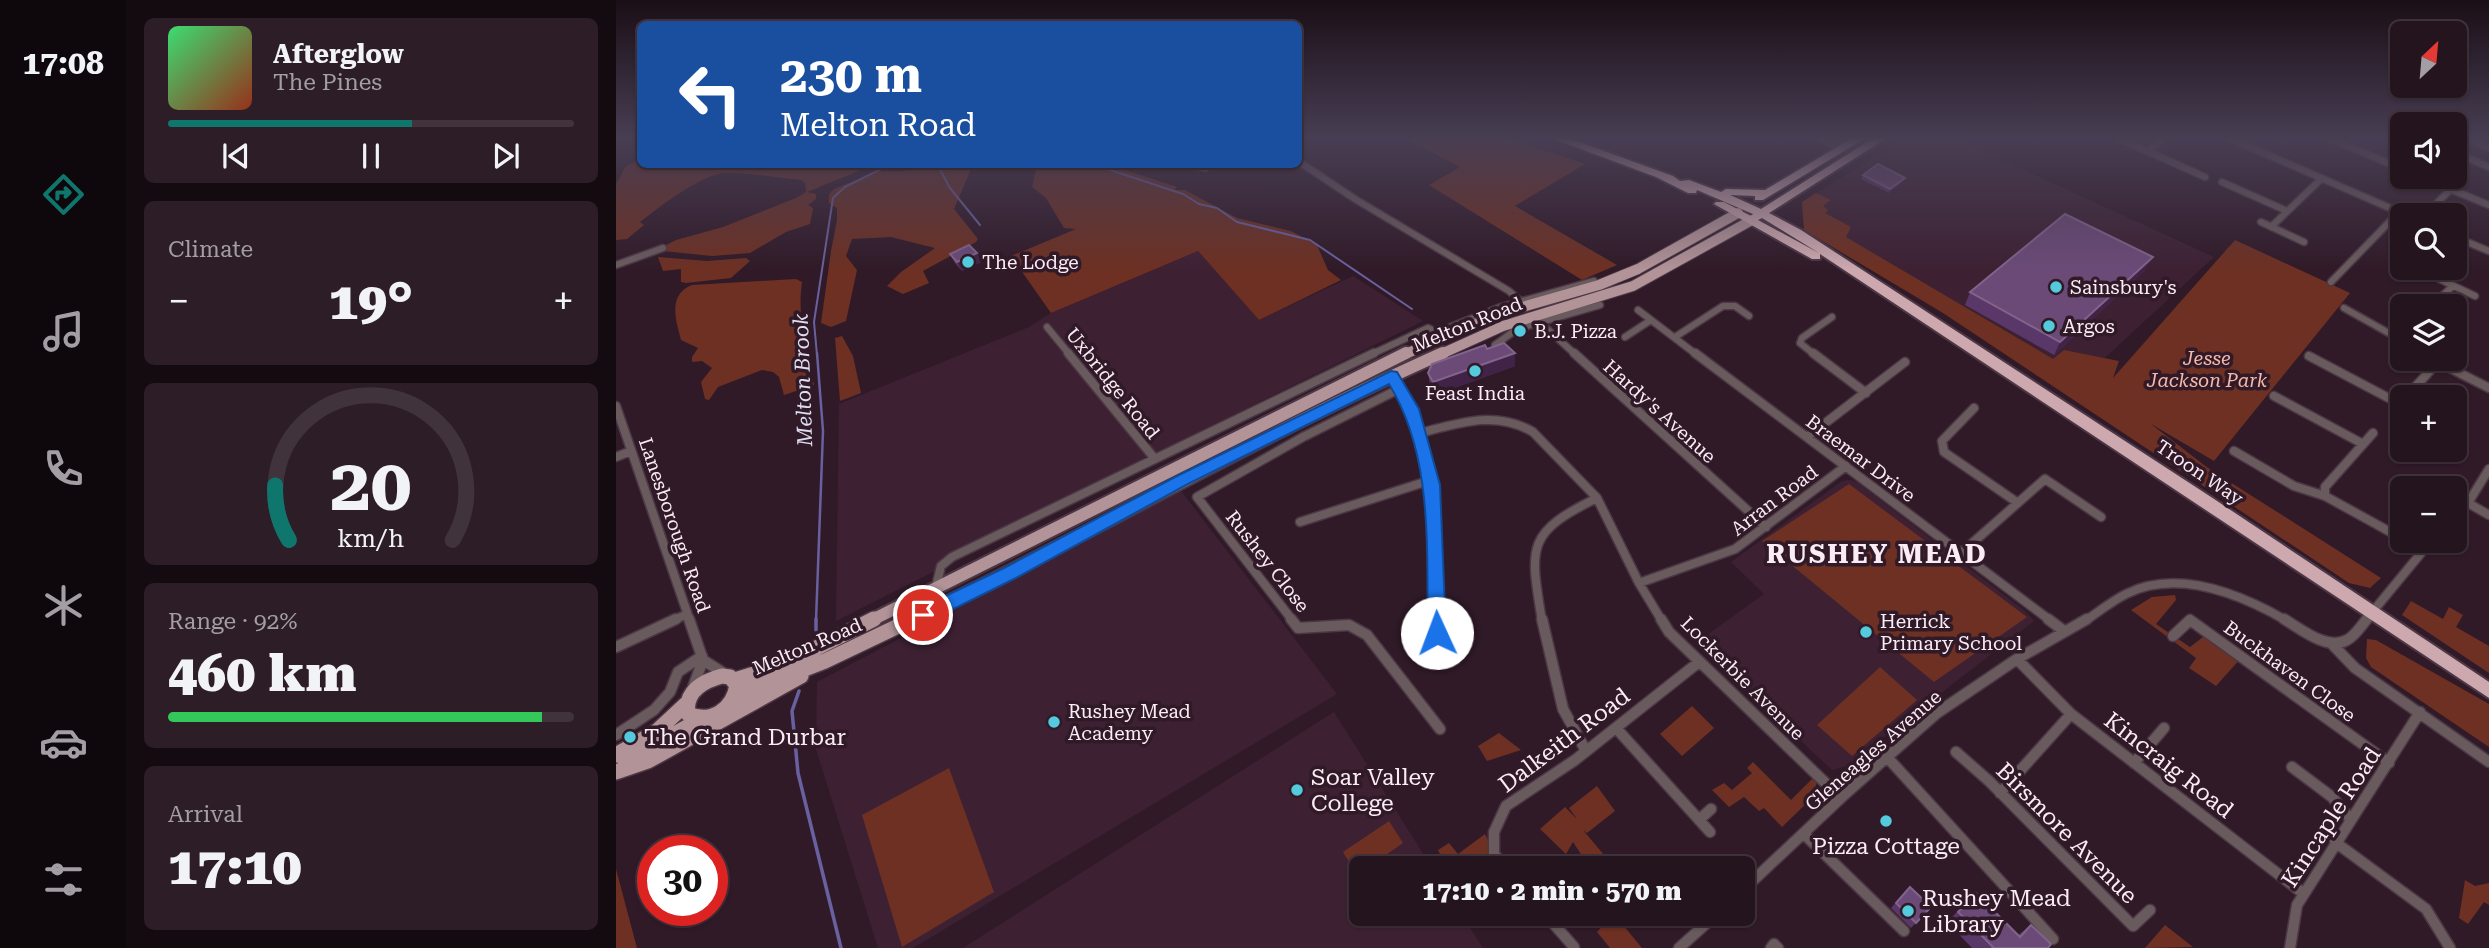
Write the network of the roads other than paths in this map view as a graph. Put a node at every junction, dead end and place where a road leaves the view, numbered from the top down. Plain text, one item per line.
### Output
1 (1328, 181) edge
2 (1675, 181) edge
3 (1784, 181) edge
4 (1813, 181) edge
5 (2222, 181) dead end
6 (2319, 181) edge
7 (2326, 181) edge
8 (1685, 182) joint
9 (2451, 189) joint
10 (1797, 191) junction
11 (1766, 193) junction
12 (2437, 203) edge
13 (2489, 205) edge
14 (1743, 209) junction
15 (2390, 209) edge
16 (2287, 211) junction
17 (1757, 217) junction
18 (2261, 222) dead end
19 (2390, 225) edge
20 (2271, 227) junction
21 (1797, 233) junction
22 (2304, 242) dead end
23 (2467, 242) edge
24 (663, 248) dead end
25 (2489, 251) edge
26 (616, 265) edge
27 (2442, 280) edge
28 (2345, 282) dead end
29 (1596, 283) junction
30 (2453, 285) junction
31 (1885, 293) junction
32 (2444, 294) edge
33 (1608, 295) junction
34 (2475, 296) dead end
35 (1600, 304) dead end
36 (2344, 308) dead end
37 (1638, 310) dead end
38 (1530, 312) junction
39 (1749, 316) dead end
40 (1832, 317) dead end
41 (1651, 320) junction
42 (1047, 327) dead end
43 (2390, 332) edge
44 (1441, 334) junction
45 (1625, 337) dead end
46 (1675, 337) junction
47 (1495, 345) edge
48 (2309, 356) dead end
49 (1905, 362) dead end
50 (2426, 371) edge
51 (2456, 371) edge
52 (1391, 376) junction
53 (2415, 385) edge
54 (1401, 388) junction
55 (2489, 388) edge
56 (1866, 393) junction
57 (2390, 394) edge
58 (2274, 396) dead end
59 (1335, 404) junction
60 (616, 406) edge
61 (1974, 408) dead end
62 (1275, 419) junction
63 (1420, 433) junction
64 (2373, 433) dead end
65 (1807, 437) junction
66 (2363, 444) junction
67 (631, 451) junction
68 (2234, 451) dead end
69 (616, 457) edge
70 (1156, 459) junction
71 (1846, 466) junction
72 (2489, 469) edge
73 (1431, 480) junction
74 (2325, 496) junction
75 (1597, 498) junction
76 (2018, 503) junction
77 (2468, 503) joint
78 (2489, 515) edge
79 (2101, 517) dead end
80 (1300, 522) dead end
81 (1766, 527) junction
82 (2390, 532) edge
83 (1961, 553) junction
84 (2420, 553) edge
85 (1003, 554) junction
86 (1010, 573) junction
87 (1639, 583) junction
88 (936, 587) junction
89 (687, 614) junction
90 (2372, 614) junction
91 (2064, 631) junction
92 (1437, 633) dead end
93 (2173, 636) dead end
94 (2331, 643) junction
95 (616, 647) edge
96 (702, 658) junction
97 (2017, 659) junction
98 (825, 661) junction
99 (1699, 662) junction
100 (732, 679) junction
101 (2489, 691) edge
102 (736, 696) junction
103 (687, 701) junction
104 (2420, 712) junction
105 (2071, 714) junction
106 (701, 719) junction
107 (1616, 728) junction
108 (2164, 728) dead end
109 (1440, 729) dead end
110 (616, 735) edge
111 (1586, 751) junction
112 (1956, 752) dead end
113 (616, 755) edge
114 (1886, 757) junction
115 (2489, 762) edge
116 (2134, 763) junction
117 (2389, 763) junction
118 (2292, 767) dead end
119 (616, 769) edge
120 (2000, 793) junction
121 (1841, 798) junction
122 (1712, 809) dead end
123 (1699, 820) junction
124 (2351, 820) junction
125 (1710, 832) dead end
126 (1804, 834) junction
127 (2335, 842) junction
128 (1496, 856) edge
129 (1755, 879) edge
130 (2304, 894) junction
131 (2150, 910) dead end
132 (1556, 926) edge
133 (1704, 926) edge
134 (1904, 931) dead end
135 (2053, 939) dead end
136 (1574, 947) edge
137 (1679, 948) edge
138 (2290, 948) edge
139 (2450, 948) edge

1 - 38 street, Hardy's Avenue
2 - 14 highway
3 - 11 highway, Melton Road
4 - 10 highway, Melton Road
5 - 16 street
6 - 16 street
7 - 15 street
8 - 11 highway
8 - 14 highway
9 - 12 street
9 - 13 street
10 - 17 highway, Melton Road
10 - 21 highway
11 - 14 highway, Melton Road
14 - 17 highway
14 - 29 main road, Melton Road
16 - 20 street
17 - 21 highway, Troon Way
17 - 31 highway, Troon Way
17 - 33 main road, Melton Road
18 - 20 street
19 - 28 street
20 - 22 street
21 - 31 highway, Troon Way
23 - 25 street
24 - 26 street
27 - 30 street
29 - 33 main road
29 - 38 main road, Melton Road
30 - 32 street
30 - 34 street
31 - 90 highway, Troon Way
33 - 38 main road, Melton Road
35 - 38 street
36 - 43 street
37 - 41 street, Braemar Drive
38 - 44 main road, Melton Road
38 - 47 street
38 - 52 main road, Melton Road
38 - 81 street, Hardy's Avenue
39 - 46 street
40 - 56 street
41 - 45 street
41 - 46 street, Braemar Drive
42 - 70 street, Uxbridge Road
44 - 62 main road, Melton Road
44 - 70 street, Melton Road
46 - 65 street, Braemar Drive
48 - 57 street
49 - 56 street
50 - 53 street
51 - 55 street
52 - 54 street
52 - 59 main road, Melton Road
54 - 63 street
54 - 109 street, Rushey Close
56 - 65 street
58 - 66 street
59 - 62 main road
59 - 86 main road, Melton Road
60 - 67 street, Lanesborough Road
61 - 76 street
62 - 85 main road, Melton Road
63 - 73 street
63 - 75 street, Lockerbie Avenue
64 - 66 street
65 - 71 street, Braemar Drive
66 - 74 street
67 - 69 street
67 - 89 street, Lanesborough Road
68 - 74 street
70 - 88 street, Melton Road
71 - 81 street, Arran Road
71 - 83 street, Braemar Drive
72 - 77 street
73 - 80 street
73 - 92 street
74 - 82 street
75 - 87 street, Lockerbie Avenue
75 - 111 street
76 - 79 street
76 - 83 street
77 - 78 street
81 - 87 street, Arran Road
83 - 91 street, Braemar Drive
84 - 90 street
85 - 86 main road
85 - 88 main road, Melton Road
86 - 98 main road, Melton Road
87 - 99 street, Lockerbie Avenue
88 - 100 main road, Melton Road
89 - 95 street
89 - 96 street, Lanesborough Road
90 - 94 street
90 - 101 highway, Troon Way
91 - 94 street, Gleneagles Avenue
91 - 97 street, Gleneagles Avenue
93 - 117 street, Buckhaven Close
94 - 104 street, Gleneagles Avenue
96 - 100 street
96 - 103 street
96 - 110 street
97 - 105 street, Kincraig Road
97 - 114 street, Gleneagles Avenue
98 - 102 main road, Melton Road
98 - 119 main road
99 - 107 street, Dalkeith Road
99 - 121 street, Lockerbie Avenue
100 - 102 main road
100 - 103 main road, Melton Road
102 - 106 main road, Melton Road
103 - 106 main road
103 - 113 main road
104 - 115 street, Gleneagles Avenue
104 - 117 street, Kincaple Road
105 - 116 street, Kincraig Road
105 - 120 street
106 - 119 main road
107 - 111 street, Dalkeith Road
107 - 123 street
108 - 116 street
111 - 128 street, Dalkeith Road
112 - 120 street, Birsmore Avenue
114 - 121 street, Gleneagles Avenue
114 - 135 street
116 - 130 street, Kincraig Road
117 - 124 street, Kincaple Road
118 - 124 street
120 - 131 street, Birsmore Avenue
121 - 126 street, Gleneagles Avenue
122 - 123 street
123 - 125 street
124 - 127 street, Kincaple Road
126 - 129 street, Gleneagles Avenue
126 - 134 street
127 - 130 street, Kincaple Road
127 - 139 street
130 - 138 street, Kincaple Road
132 - 136 street
133 - 137 street

